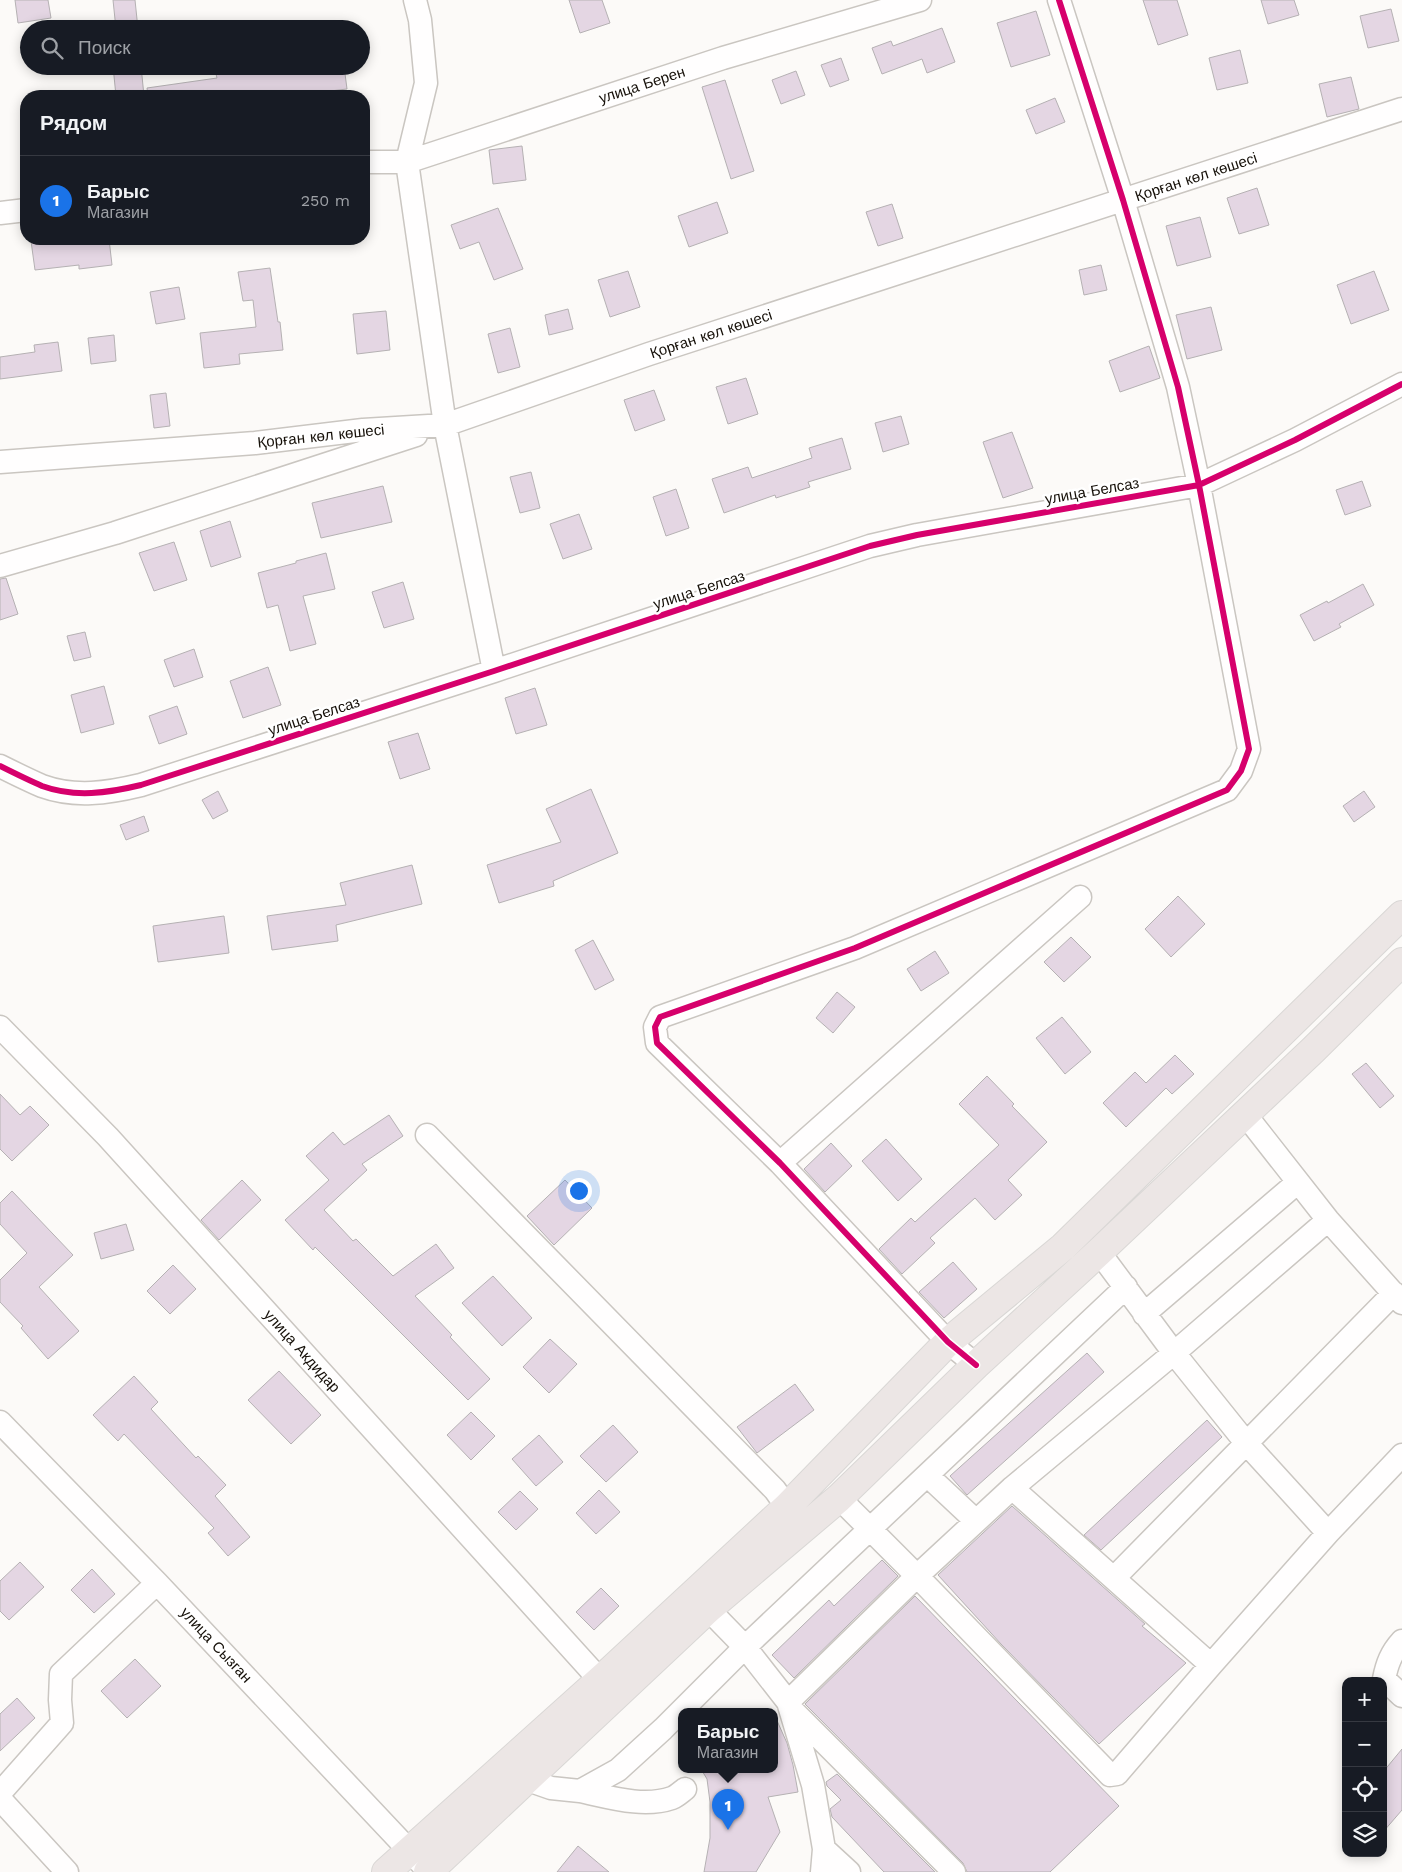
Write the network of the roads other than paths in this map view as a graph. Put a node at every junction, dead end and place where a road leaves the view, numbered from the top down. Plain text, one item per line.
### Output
1 (415, 0) edge
2 (920, 0) edge
3 (1059, 0) edge
4 (1402, 109) edge
5 (370, 162) edge
6 (408, 162) junction
7 (1123, 200) junction
8 (20, 211) edge
9 (0, 213) edge
10 (1402, 384) edge
11 (445, 425) junction
12 (0, 462) edge
13 (1199, 485) junction
14 (0, 566) edge
15 (494, 671) junction
16 (0, 766) edge
17 (1080, 897) dead end
18 (1402, 915) edge
19 (1402, 962) edge
20 (0, 1027) edge
21 (1244, 1113) junction
22 (427, 1135) dead end
23 (780, 1163) junction
24 (1298, 1182) junction
25 (1328, 1220) junction
26 (1099, 1252) junction
27 (1126, 1287) junction
28 (1398, 1298) edge
29 (1144, 1314) junction
30 (948, 1342) junction
31 (1174, 1353) junction
32 (976, 1365) junction
33 (0, 1422) edge
34 (1247, 1444) junction
35 (1402, 1455) edge
36 (928, 1476) junction
37 (1012, 1488) junction
38 (839, 1498) junction
39 (788, 1507) junction
40 (976, 1521) junction
41 (870, 1530) junction
42 (1328, 1533) junction
43 (918, 1576) junction
44 (1114, 1578) junction
45 (157, 1583) junction
46 (708, 1609) junction
47 (1402, 1641) edge
48 (745, 1647) junction
49 (1211, 1665) junction
50 (600, 1680) junction
51 (1402, 1696) edge
52 (789, 1706) junction
53 (684, 1708) edge
54 (678, 1714) edge
55 (528, 1780) junction
56 (685, 1789) dead end
57 (580, 1791) junction
58 (0, 1793) edge
59 (0, 1800) edge
60 (824, 1849) junction
61 (410, 1851) junction
62 (67, 1872) edge
63 (386, 1872) edge
64 (429, 1872) edge
65 (822, 1872) edge
66 (849, 1872) edge
67 (954, 1872) edge

1 - 6 street
2 - 6 street, улица Берен
3 - 7 street
4 - 7 street, Қорған көл көшесі
5 - 6 street, улица Берен
6 - 11 street
7 - 11 street, Қорған көл көшесі
7 - 13 street
8 - 9 street
10 - 13 street, улица Белсаз
11 - 12 street, Қорған көл көшесі
11 - 14 street
11 - 15 street
13 - 15 street, улица Белсаз
13 - 23 street
15 - 16 street, улица Белсаз
17 - 23 street
18 - 30 main road
19 - 21 main road
20 - 50 street, улица Акдидар
21 - 24 street
21 - 26 main road
22 - 39 street
23 - 30 street
24 - 25 street
24 - 29 street
25 - 28 street
25 - 31 street
26 - 27 street
26 - 32 main road
27 - 29 street
27 - 36 street
28 - 34 street
29 - 31 street
30 - 32 street
30 - 39 main road
31 - 34 street
31 - 37 street
32 - 38 main road
33 - 45 street, улица Сызган
34 - 42 street
34 - 44 street
35 - 42 street
36 - 40 street
36 - 41 street
37 - 40 street
37 - 44 street
38 - 41 street
38 - 46 main road
39 - 50 main road
40 - 43 street
41 - 43 street
41 - 48 street
42 - 49 street
43 - 49 street
43 - 52 street
44 - 49 street
45 - 58 street
45 - 61 street, улица Сызган
46 - 48 street
46 - 55 main road
47 - 51 street
48 - 52 street
48 - 53 street
50 - 61 main road
52 - 60 street
52 - 67 street
54 - 57 street
55 - 57 street
55 - 64 main road
56 - 57 street
59 - 62 street
60 - 65 street
60 - 66 street
61 - 63 main road
61 - 64 street, улица Сызган

